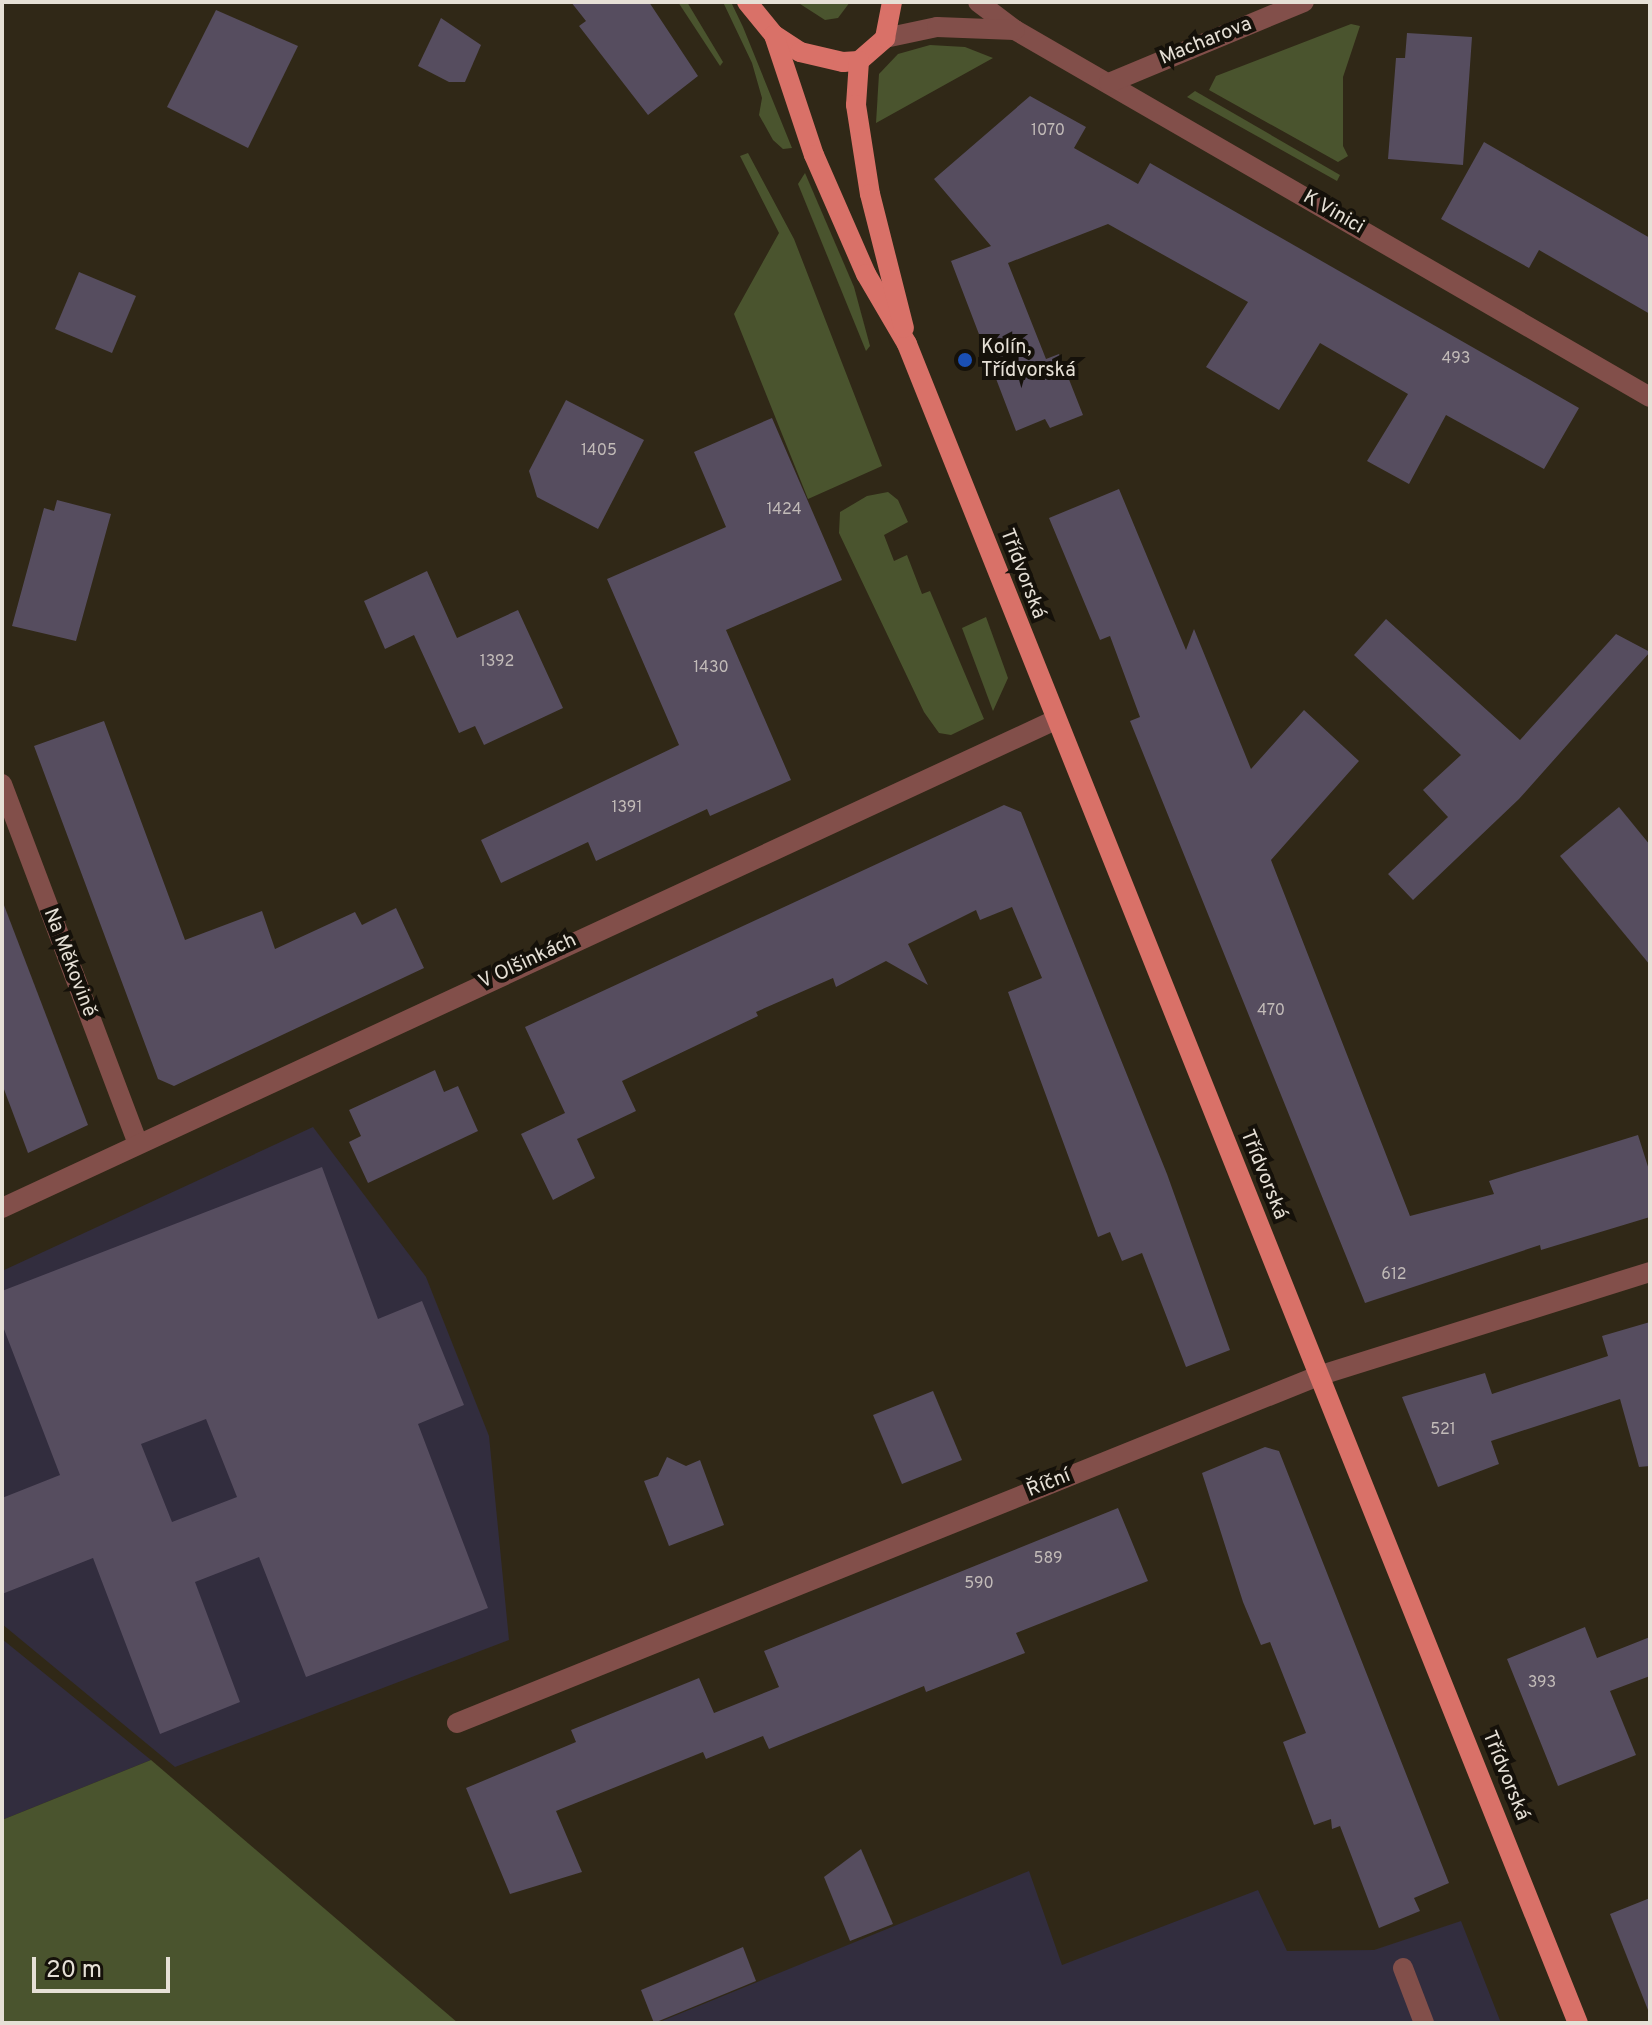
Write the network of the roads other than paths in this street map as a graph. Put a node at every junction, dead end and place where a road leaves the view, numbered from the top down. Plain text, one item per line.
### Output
1 (747, 2) edge
2 (892, 2) edge
3 (978, 2) edge
4 (1304, 2) edge
5 (1015, 30) junction
6 (774, 35) junction
7 (885, 38) junction
8 (859, 61) junction
9 (1109, 83) junction
10 (907, 344) junction
11 (1650, 397) edge
12 (1055, 720) junction
13 (2, 784) edge
14 (137, 1142) junction
15 (2, 1208) edge
16 (1650, 1272) edge
17 (1318, 1376) junction
18 (457, 1723) dead end
19 (1403, 1968) dead end
20 (1424, 2023) edge
21 (1578, 2023) edge

1 - 6 main road
2 - 7 main road
3 - 5 street, K Vinici
4 - 9 street, Macharova
5 - 7 street, K Vinici
5 - 9 street, K Vinici
6 - 8 main road
6 - 10 main road, Třídvorská
7 - 8 main road
8 - 10 main road, Třídvorská
9 - 11 street, K Vinici
10 - 12 main road, Třídvorská
12 - 14 street, V Olšinkách
12 - 17 main road, Třídvorská
13 - 14 street, Na Měkovině
14 - 15 street, V Olšinkách
16 - 17 street, Říční
17 - 18 street, Říční
17 - 21 main road, Třídvorská
19 - 20 street

